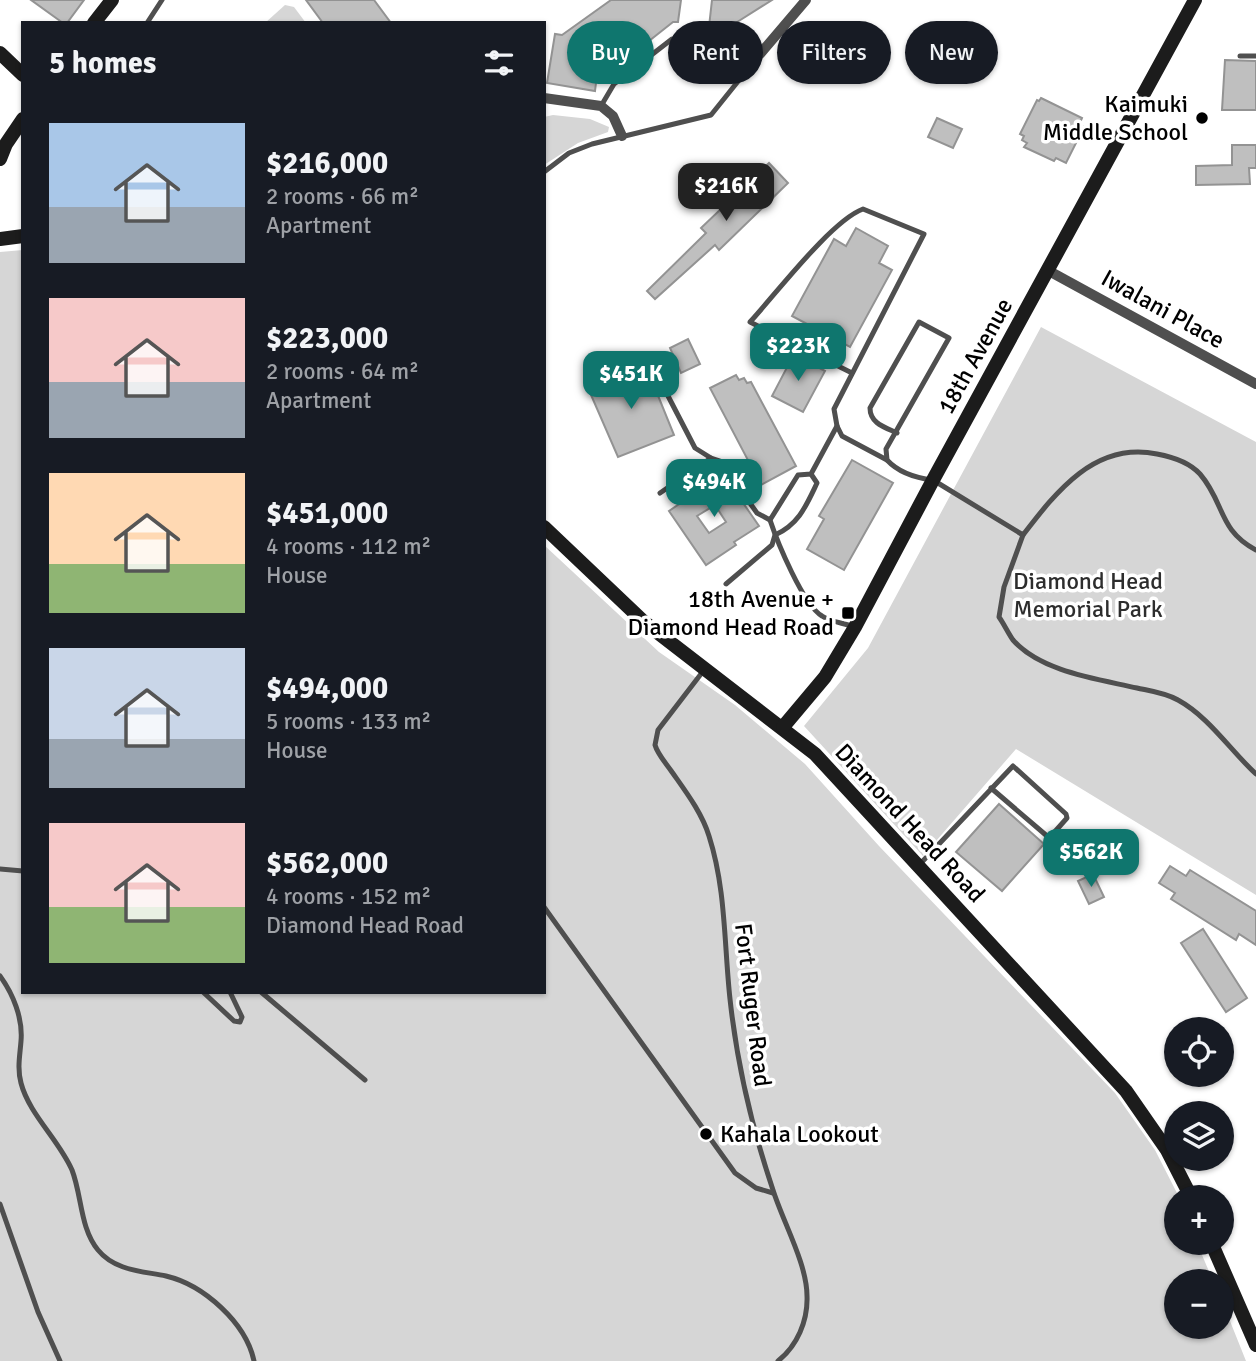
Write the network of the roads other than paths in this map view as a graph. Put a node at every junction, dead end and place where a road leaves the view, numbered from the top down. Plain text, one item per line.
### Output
1 (111, 0) edge
2 (162, 0) edge
3 (806, 0) edge
4 (1195, 0) edge
5 (95, 21) edge
6 (147, 21) edge
7 (668, 41) edge
8 (763, 50) edge
9 (0, 53) edge
10 (1240, 56) dead end
11 (1256, 56) edge
12 (21, 73) edge
13 (736, 84) edge
14 (546, 98) edge
15 (601, 106) junction
16 (21, 122) edge
17 (622, 136) junction
18 (0, 159) edge
19 (546, 170) edge
20 (21, 236) edge
21 (0, 239) edge
22 (1049, 271) junction
23 (653, 367) dead end
24 (852, 373) junction
25 (1256, 384) edge
26 (837, 426) junction
27 (897, 433) junction
28 (711, 458) junction
29 (887, 460) junction
30 (811, 474) junction
31 (933, 480) junction
32 (660, 493) dead end
33 (770, 520) junction
34 (546, 529) edge
35 (775, 535) junction
36 (1023, 535) junction
37 (1256, 550) edge
38 (726, 584) dead end
39 (855, 627) junction
40 (706, 668) junction
41 (783, 727) junction
42 (1256, 774) edge
43 (991, 788) junction
44 (918, 866) junction
45 (0, 869) edge
46 (21, 871) edge
47 (546, 909) edge
48 (0, 976) edge
49 (205, 994) edge
50 (231, 994) edge
51 (263, 994) edge
52 (365, 1080) dead end
53 (1185, 1185) edge
54 (773, 1193) junction
55 (0, 1204) edge
56 (1217, 1255) edge
57 (1256, 1345) edge
58 (789, 1351) junction
59 (60, 1361) edge
60 (254, 1361) edge
61 (778, 1361) edge
62 (793, 1361) edge

1 - 5 street
2 - 6 lane
3 - 8 street
4 - 22 street, 18th Avenue
7 - 15 lane
9 - 12 street
10 - 11 lane
13 - 17 lane
14 - 15 street
15 - 17 street
16 - 18 street
17 - 19 lane
20 - 21 street
22 - 25 street, Iwalani Place
22 - 31 street, 18th Avenue
23 - 28 lane
24 - 24 lane
24 - 26 lane
26 - 29 lane
26 - 30 lane
27 - 27 lane
27 - 29 lane
28 - 32 lane
28 - 33 lane
29 - 31 lane
30 - 33 lane
30 - 35 lane
31 - 36 lane
31 - 39 street, 18th Avenue
33 - 35 lane
34 - 40 street, Diamond Head Road
35 - 38 lane
35 - 39 lane
36 - 37 lane
36 - 42 lane
39 - 41 street, 18th Avenue
40 - 41 street, Diamond Head Road
40 - 54 lane, Fort Ruger Road
41 - 44 street, Diamond Head Road
43 - 43 lane
43 - 44 lane
44 - 53 street, Diamond Head Road
45 - 46 lane
47 - 54 lane
48 - 60 lane
49 - 50 lane
51 - 52 lane
54 - 58 lane, Fort Ruger Road
55 - 59 lane
56 - 57 street
58 - 61 lane, Fort Ruger Road
58 - 62 lane

